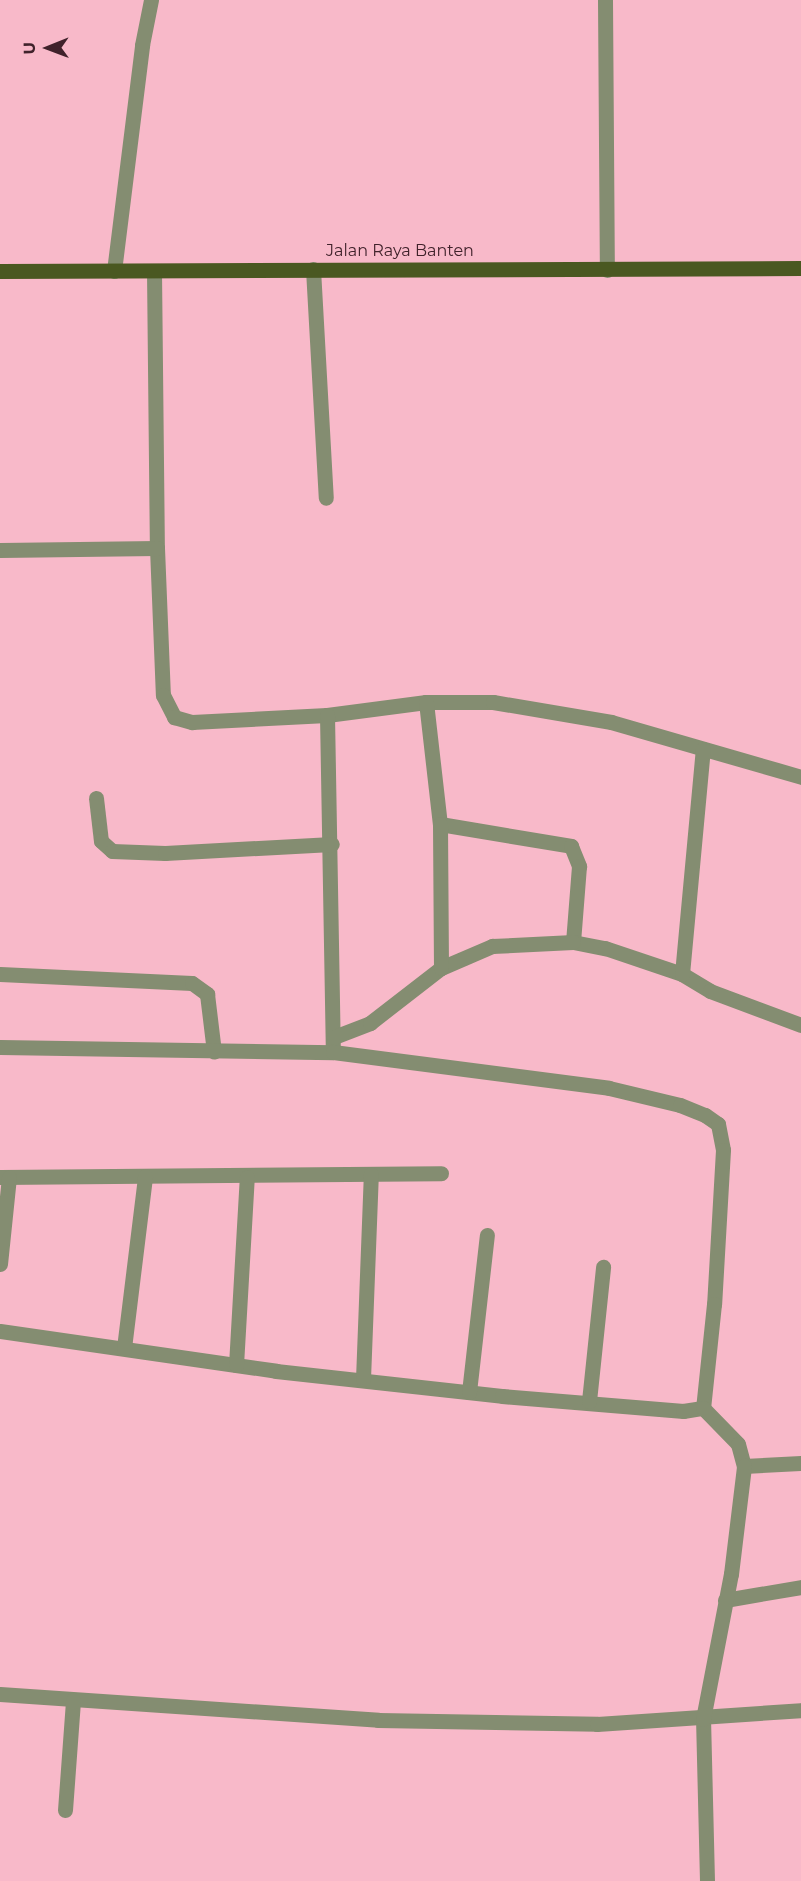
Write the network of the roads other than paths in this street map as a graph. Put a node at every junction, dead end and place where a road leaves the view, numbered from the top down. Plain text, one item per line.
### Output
1 (151, 0) edge
2 (605, 0) edge
3 (607, 266) junction
4 (801, 268) edge
5 (313, 269) junction
6 (0, 271) edge
7 (114, 271) junction
8 (154, 271) junction
9 (326, 498) dead end
10 (157, 548) junction
11 (0, 550) edge
12 (426, 702) junction
13 (327, 715) junction
14 (703, 749) junction
15 (801, 777) edge
16 (96, 798) dead end
17 (440, 824) junction
18 (332, 844) junction
19 (573, 942) junction
20 (441, 968) junction
21 (0, 974) edge
22 (682, 974) junction
23 (801, 1025) edge
24 (334, 1044) junction
25 (0, 1047) edge
26 (214, 1052) junction
27 (441, 1173) dead end
28 (371, 1174) junction
29 (145, 1176) junction
30 (4, 1177) edge
31 (247, 1177) junction
32 (487, 1235) dead end
33 (0, 1264) edge
34 (603, 1267) dead end
35 (0, 1331) edge
36 (123, 1348) junction
37 (236, 1365) junction
38 (363, 1379) junction
39 (469, 1392) junction
40 (589, 1401) junction
41 (703, 1408) junction
42 (801, 1463) edge
43 (744, 1466) junction
44 (801, 1587) edge
45 (725, 1600) junction
46 (0, 1695) edge
47 (74, 1700) junction
48 (801, 1710) edge
49 (703, 1719) junction
50 (65, 1810) dead end
51 (707, 1881) edge

1 - 7 street
2 - 3 street
3 - 4 main road, Jalan Raya Banten
3 - 5 main road, Jalan Raya Banten
5 - 8 main road, Jalan Raya Banten
5 - 9 street
6 - 7 main road, Jalan Raya Banten
7 - 8 main road, Jalan Raya Banten
8 - 10 street
10 - 11 street
10 - 13 street
12 - 13 street
12 - 14 street
12 - 17 street
13 - 18 street
14 - 15 street
14 - 22 street
16 - 18 street
17 - 19 street
17 - 20 street
18 - 24 street
19 - 20 street
19 - 22 street
20 - 24 street
21 - 26 street
22 - 23 street
24 - 26 street
24 - 41 street
25 - 26 street
27 - 28 street
28 - 31 street
28 - 38 street
29 - 30 street
29 - 31 street
29 - 36 street
30 - 33 street
31 - 37 street
32 - 39 street
34 - 40 street
35 - 36 street
36 - 37 street
37 - 38 street
38 - 39 street
39 - 40 street
40 - 41 street
41 - 43 street
42 - 43 street
43 - 45 street
44 - 45 street
45 - 49 street
46 - 47 street
47 - 49 street
47 - 50 street
48 - 49 street
49 - 51 street

